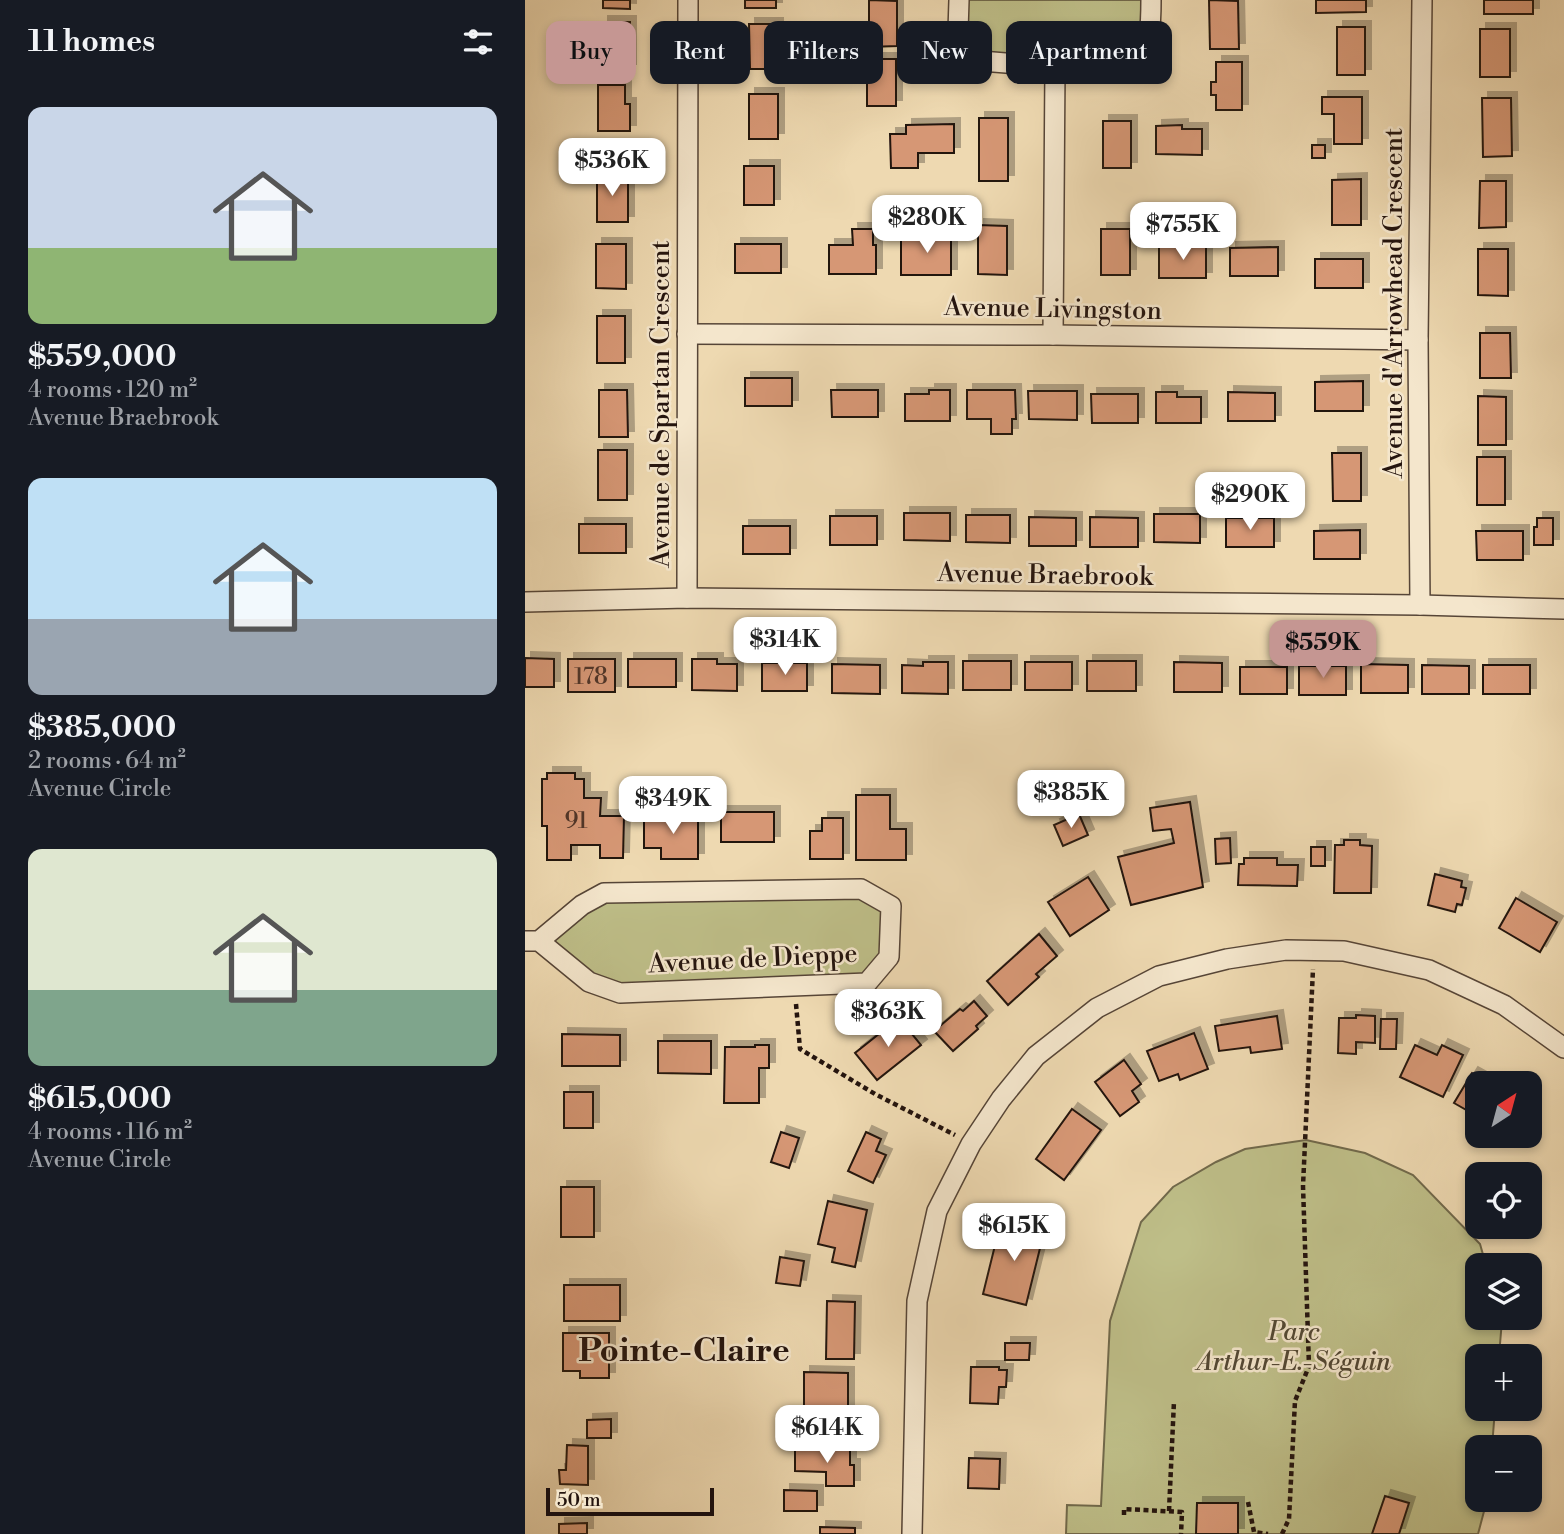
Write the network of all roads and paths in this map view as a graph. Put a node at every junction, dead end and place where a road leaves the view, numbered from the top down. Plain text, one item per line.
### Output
1 (688, 0) edge
2 (959, 0) edge
3 (1151, 0) edge
4 (1422, 0) edge
5 (1151, 21) edge
6 (1006, 63) edge
7 (1055, 84) edge
8 (687, 334) junction
9 (1053, 335) junction
10 (1418, 340) junction
11 (687, 598) junction
12 (525, 602) edge
13 (1420, 606) junction
14 (1564, 609) edge
15 (532, 941) edge
16 (1314, 951) junction
17 (795, 985) junction
18 (1564, 1048) edge
19 (971, 1144) junction
20 (1174, 1401) dead end
21 (1248, 1502) dead end
22 (1169, 1511) junction
23 (1124, 1515) dead end
24 (912, 1534) edge
25 (1181, 1534) edge
26 (1268, 1534) edge
27 (1282, 1534) edge

1 - 8 street, Avenue de Spartan Crescent
2 - 6 street
3 - 5 street
4 - 10 street, Avenue d'Arrowhead Crescent
7 - 9 street
8 - 9 street, Avenue Livingston
8 - 11 street, Avenue de Spartan Crescent
9 - 10 street, Avenue Livingston
10 - 13 street, Avenue d'Arrowhead Crescent
11 - 12 street, Avenue Braebrook
11 - 13 street, Avenue Braebrook
13 - 14 street, Avenue Braebrook
15 - 17 street, Avenue de Dieppe
15 - 17 street, Avenue de Dieppe
16 - 18 street
16 - 19 street
16 - 27 path
17 - 19 path
19 - 24 street
20 - 22 path
21 - 26 path
22 - 23 path
22 - 25 path

